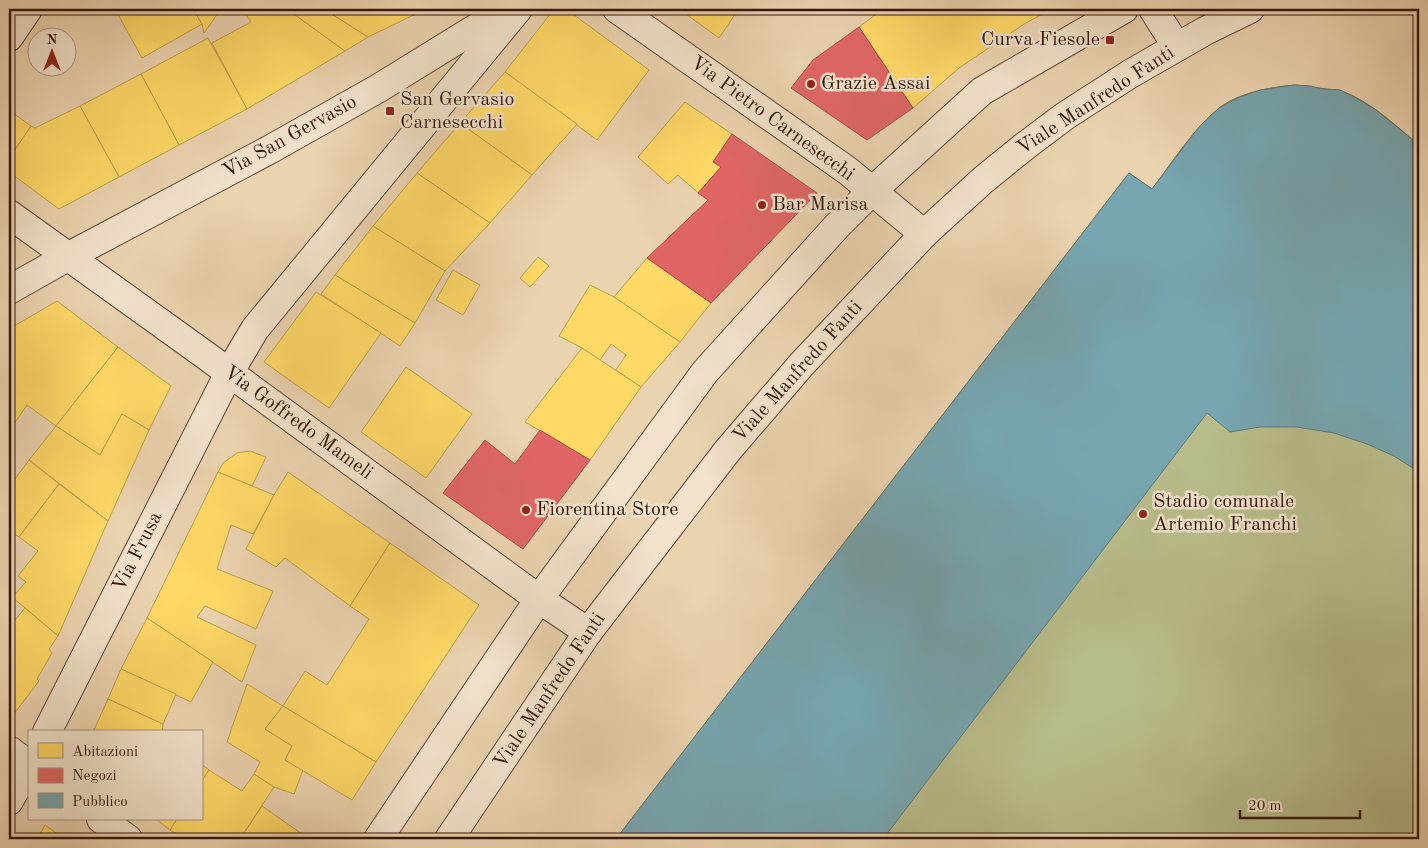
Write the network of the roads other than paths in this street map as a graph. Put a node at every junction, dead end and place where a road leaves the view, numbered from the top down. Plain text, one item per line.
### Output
1 (28, 9) edge
2 (507, 9) edge
3 (518, 9) edge
4 (617, 9) edge
5 (1124, 9) edge
6 (1153, 9) edge
7 (1250, 9) edge
8 (9, 37) edge
9 (1177, 47) junction
10 (872, 191) junction
11 (9, 214) edge
12 (924, 234) junction
13 (68, 256) junction
14 (9, 290) edge
15 (229, 373) junction
16 (539, 599) junction
17 (588, 632) junction
18 (48, 730) edge
19 (9, 750) edge
20 (28, 764) edge
21 (28, 767) edge
22 (9, 801) edge
23 (102, 820) edge
24 (128, 839) edge
25 (378, 839) edge
26 (449, 839) edge

1 - 8 street
2 - 13 street, Via San Gervasio
3 - 15 street
4 - 10 street, Via Pietro Carnesecchi
5 - 10 street
6 - 9 street
7 - 9 street, Viale Manfredo Fanti
9 - 12 street, Viale Manfredo Fanti
10 - 12 street, Via Pietro Carnesecchi
10 - 16 street
11 - 13 street, Via Goffredo Mameli
12 - 17 street, Viale Manfredo Fanti
13 - 14 street, Via San Gervasio
13 - 15 street, Via Goffredo Mameli
15 - 16 street, Via Goffredo Mameli
15 - 18 street, Via Frusa
16 - 17 street, Via Goffredo Mameli
16 - 25 street
17 - 26 street, Viale Manfredo Fanti
19 - 20 street
21 - 22 street
23 - 24 street

